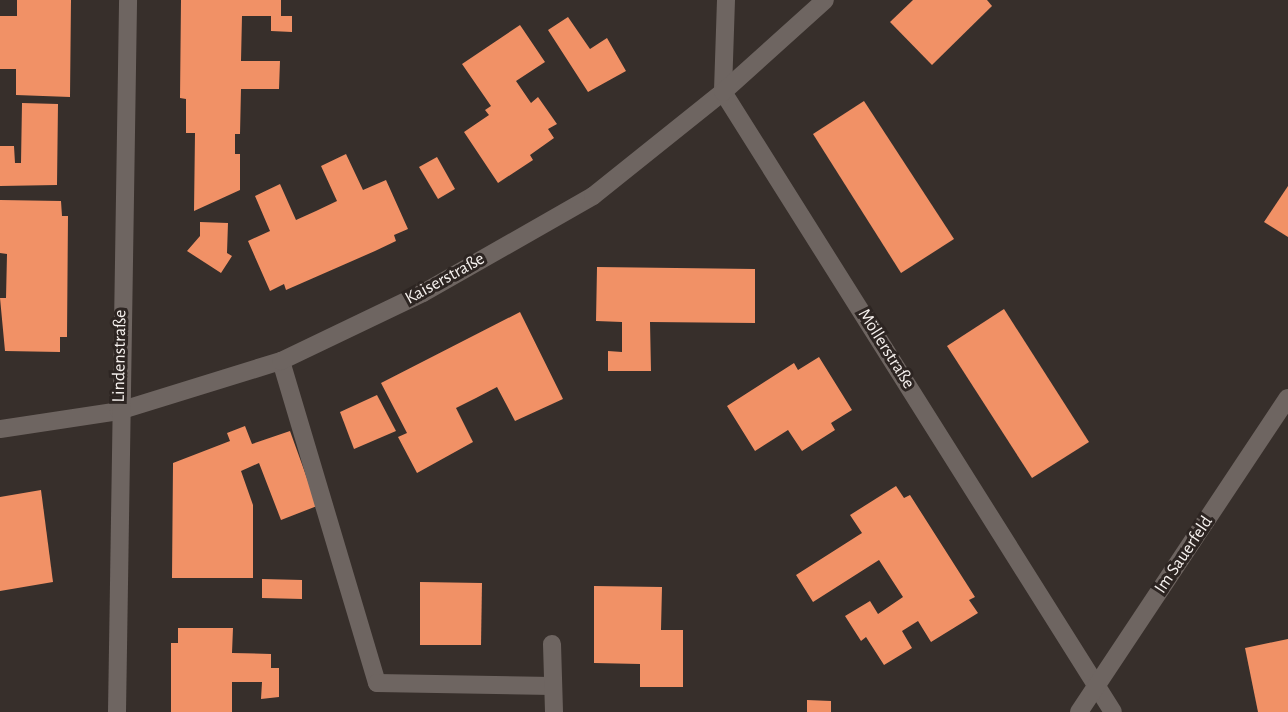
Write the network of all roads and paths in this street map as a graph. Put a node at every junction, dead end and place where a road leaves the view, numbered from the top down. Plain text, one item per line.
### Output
1 (128, 0) edge
2 (726, 0) edge
3 (825, 0) edge
4 (723, 92) junction
5 (280, 361) junction
6 (1288, 398) edge
7 (119, 411) junction
8 (0, 429) edge
9 (552, 644) dead end
10 (1099, 684) junction
11 (552, 686) junction
12 (117, 712) edge
13 (554, 712) edge
14 (1079, 712) edge
15 (1113, 712) edge

1 - 7 street, Lindenstraße
2 - 4 street
3 - 4 street, Kaiserstraße
4 - 5 street, Kaiserstraße
4 - 10 street, Möllerstraße
5 - 7 street, Kaiserstraße
5 - 11 street
6 - 10 street, Im Sauerfeld
7 - 8 street, Kaiserstraße
7 - 12 street, Lindenstraße
9 - 11 street
10 - 14 street, Im Sauerfeld
10 - 15 street, Möllerstraße
11 - 13 street

